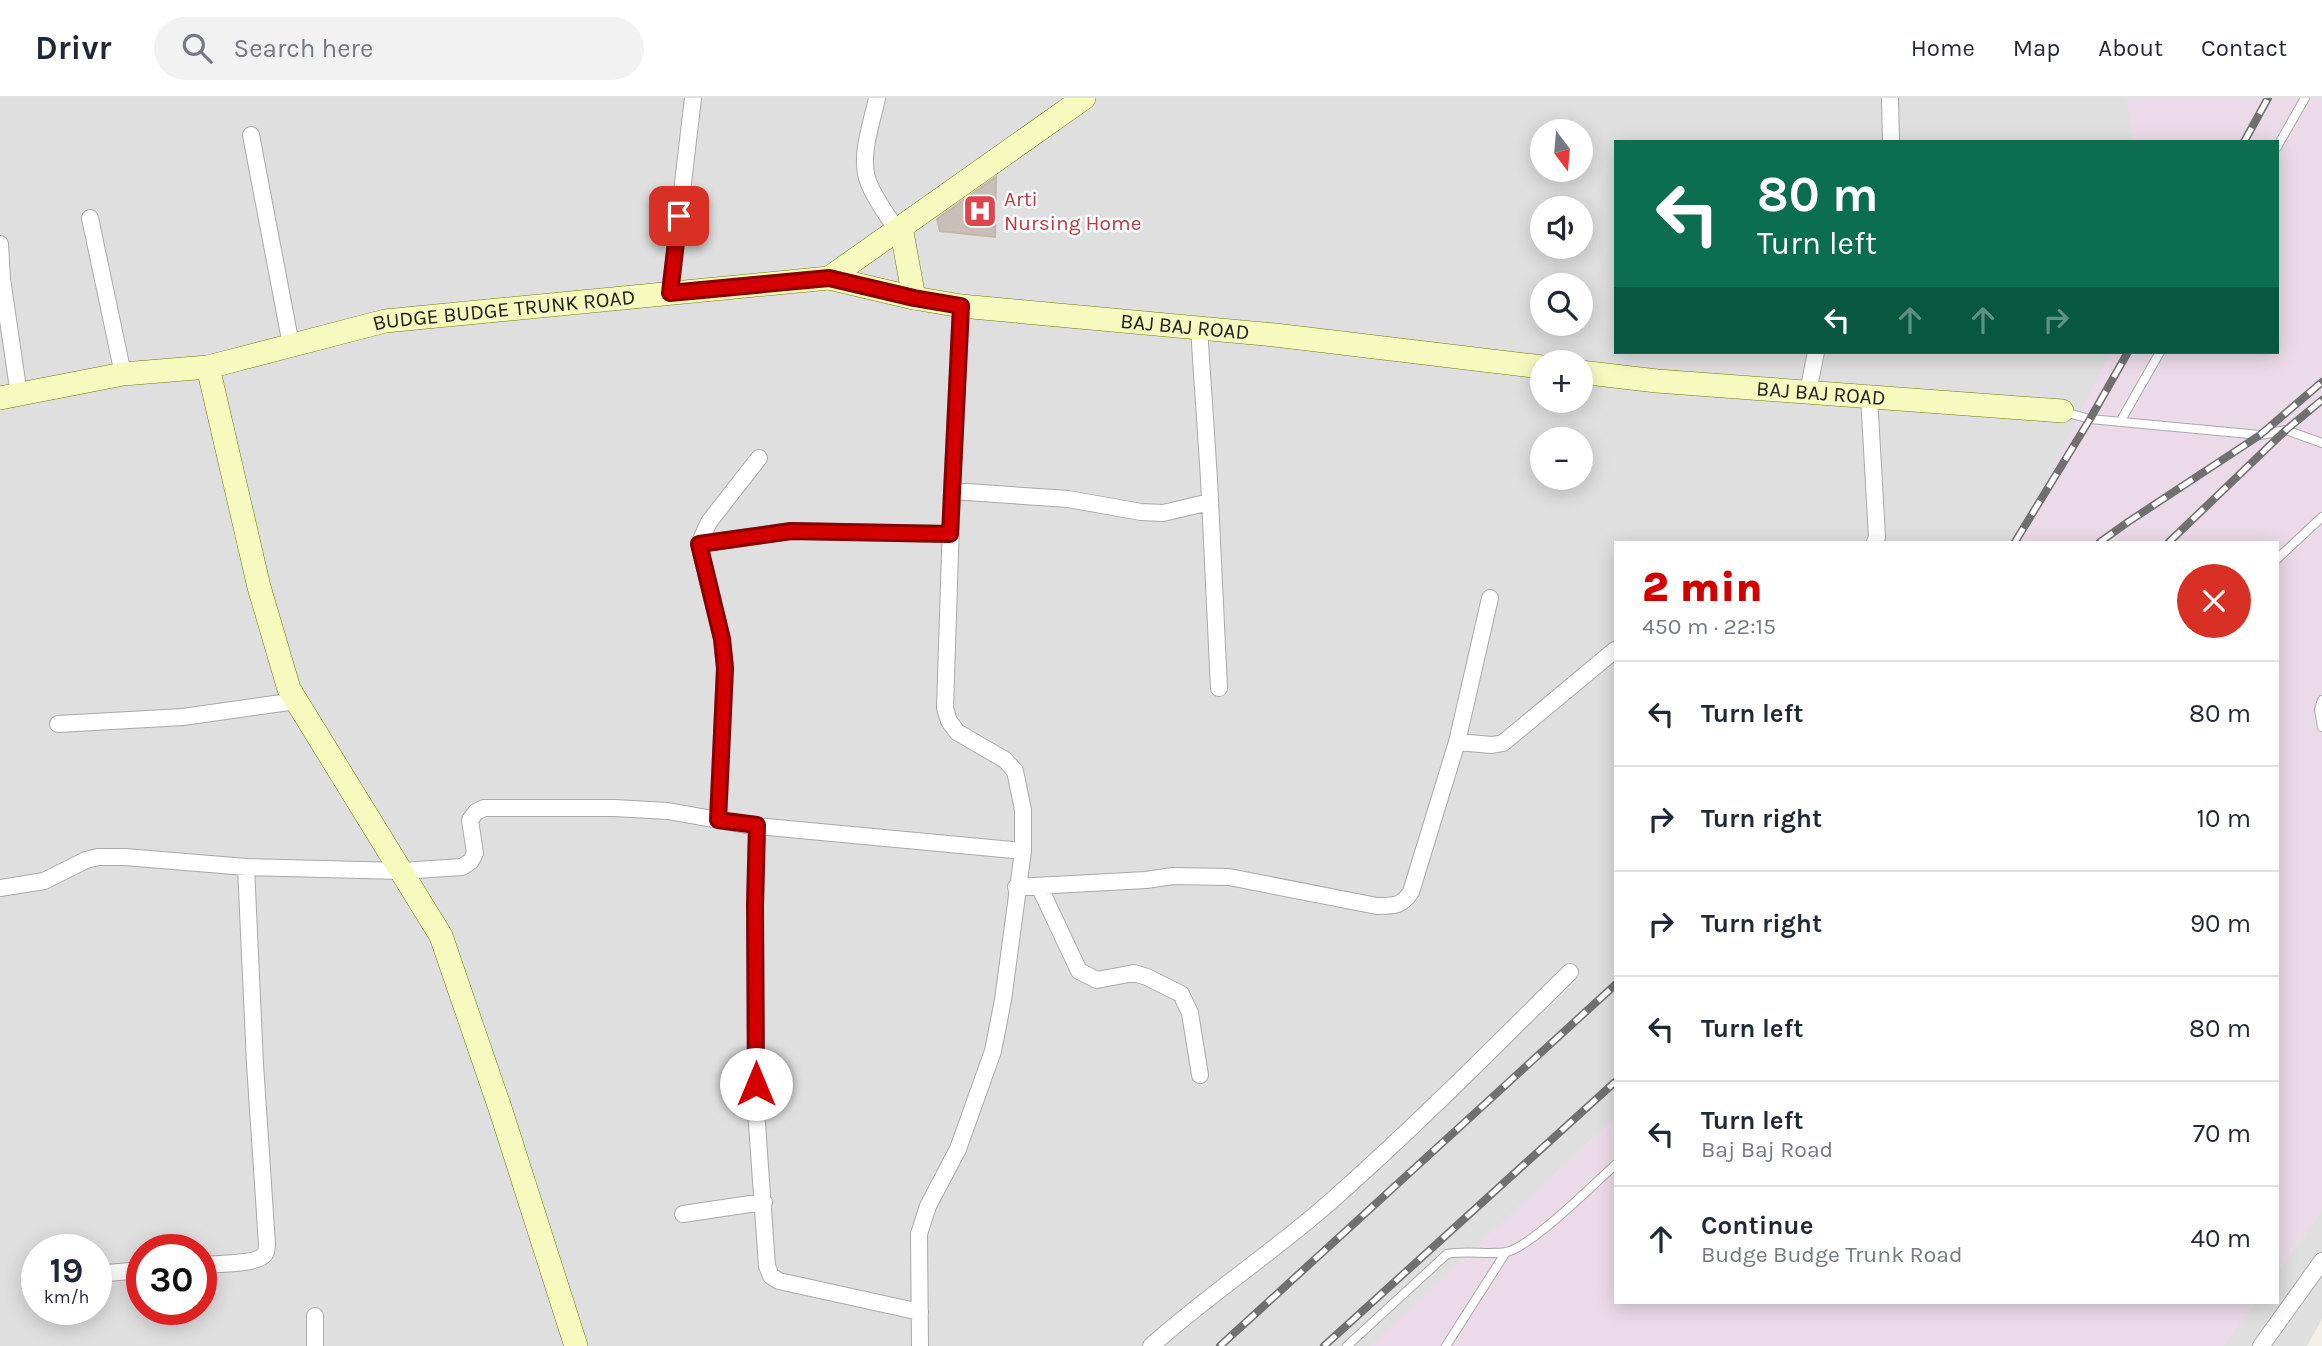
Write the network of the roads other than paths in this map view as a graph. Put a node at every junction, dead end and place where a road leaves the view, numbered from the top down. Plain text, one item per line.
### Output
1 (693, 98) edge
2 (877, 98) edge
3 (1084, 98) edge
4 (1890, 98) edge
5 (2305, 98) edge
6 (251, 135) dead end
7 (1891, 140) edge
8 (2279, 144) edge
9 (90, 218) dead end
10 (899, 229) junction
11 (0, 244) edge
12 (829, 278) junction
13 (670, 293) junction
14 (914, 298) junction
15 (961, 306) junction
16 (1199, 328) junction
17 (291, 345) junction
18 (1816, 354) edge
19 (2159, 354) edge
20 (1530, 366) edge
21 (208, 367) junction
22 (123, 374) junction
23 (1593, 374) edge
24 (1808, 392) junction
25 (10, 396) edge
26 (1869, 396) junction
27 (2062, 411) joint
28 (2120, 422) junction
29 (2322, 443) edge
30 (759, 458) dead end
31 (952, 491) junction
32 (1210, 502) junction
33 (2322, 517) edge
34 (950, 534) junction
35 (1875, 541) edge
36 (699, 544) junction
37 (2279, 557) edge
38 (1490, 598) dead end
39 (1614, 651) edge
40 (1219, 688) dead end
41 (2322, 700) edge
42 (296, 701) junction
43 (58, 724) dead end
44 (2322, 727) edge
45 (1457, 742) junction
46 (718, 820) junction
47 (757, 825) junction
48 (1023, 851) junction
49 (246, 867) junction
50 (401, 871) junction
51 (1039, 886) junction
52 (1016, 887) junction
53 (0, 888) edge
54 (1570, 972) dead end
55 (1200, 1075) dead end
56 (1614, 1166) edge
57 (764, 1202) junction
58 (683, 1214) dead end
59 (1506, 1252) junction
60 (2322, 1261) edge
61 (217, 1264) edge
62 (920, 1312) junction
63 (315, 1316) dead end
64 (314, 1346) edge
65 (576, 1346) edge
66 (920, 1346) edge
67 (1152, 1346) edge
68 (1347, 1346) edge
69 (1446, 1346) edge
70 (2261, 1346) edge

1 - 13 street
2 - 10 street
3 - 10 main road, BUDGE BUDGE TRUNK ROAD
4 - 7 street
5 - 8 lane
6 - 17 street
9 - 22 street
10 - 12 main road, BUDGE BUDGE TRUNK ROAD
10 - 14 main road
11 - 25 street
12 - 13 main road, BUDGE BUDGE TRUNK ROAD
12 - 14 main road, BAJ BAJ ROAD
13 - 17 main road, BUDGE BUDGE TRUNK ROAD
14 - 15 main road, BAJ BAJ ROAD
15 - 16 main road, BAJ BAJ ROAD
15 - 31 street
16 - 20 main road, BAJ BAJ ROAD
16 - 32 street
17 - 21 main road, BUDGE BUDGE TRUNK ROAD
18 - 24 street
19 - 28 lane
21 - 22 main road, BUDGE BUDGE TRUNK ROAD
21 - 42 main road
22 - 25 main road, BUDGE BUDGE TRUNK ROAD
23 - 24 main road, BAJ BAJ ROAD
24 - 26 main road, BAJ BAJ ROAD
26 - 27 main road, BAJ BAJ ROAD
26 - 35 street
27 - 28 lane
28 - 29 lane
30 - 36 street
31 - 32 street
31 - 34 street
32 - 40 street
33 - 37 lane
34 - 36 street
34 - 48 street
36 - 46 street
38 - 45 street
39 - 45 street
41 - 44 lane
42 - 43 street
42 - 50 main road
45 - 51 street
46 - 47 street
46 - 50 street
47 - 48 street
47 - 57 street
48 - 52 street
49 - 50 street
49 - 53 street
49 - 61 street
50 - 65 main road
51 - 52 street
51 - 55 street
52 - 62 street
54 - 67 street
56 - 59 lane
57 - 58 street
57 - 62 street
59 - 68 lane
59 - 69 lane
60 - 70 street
62 - 66 street
63 - 64 street

